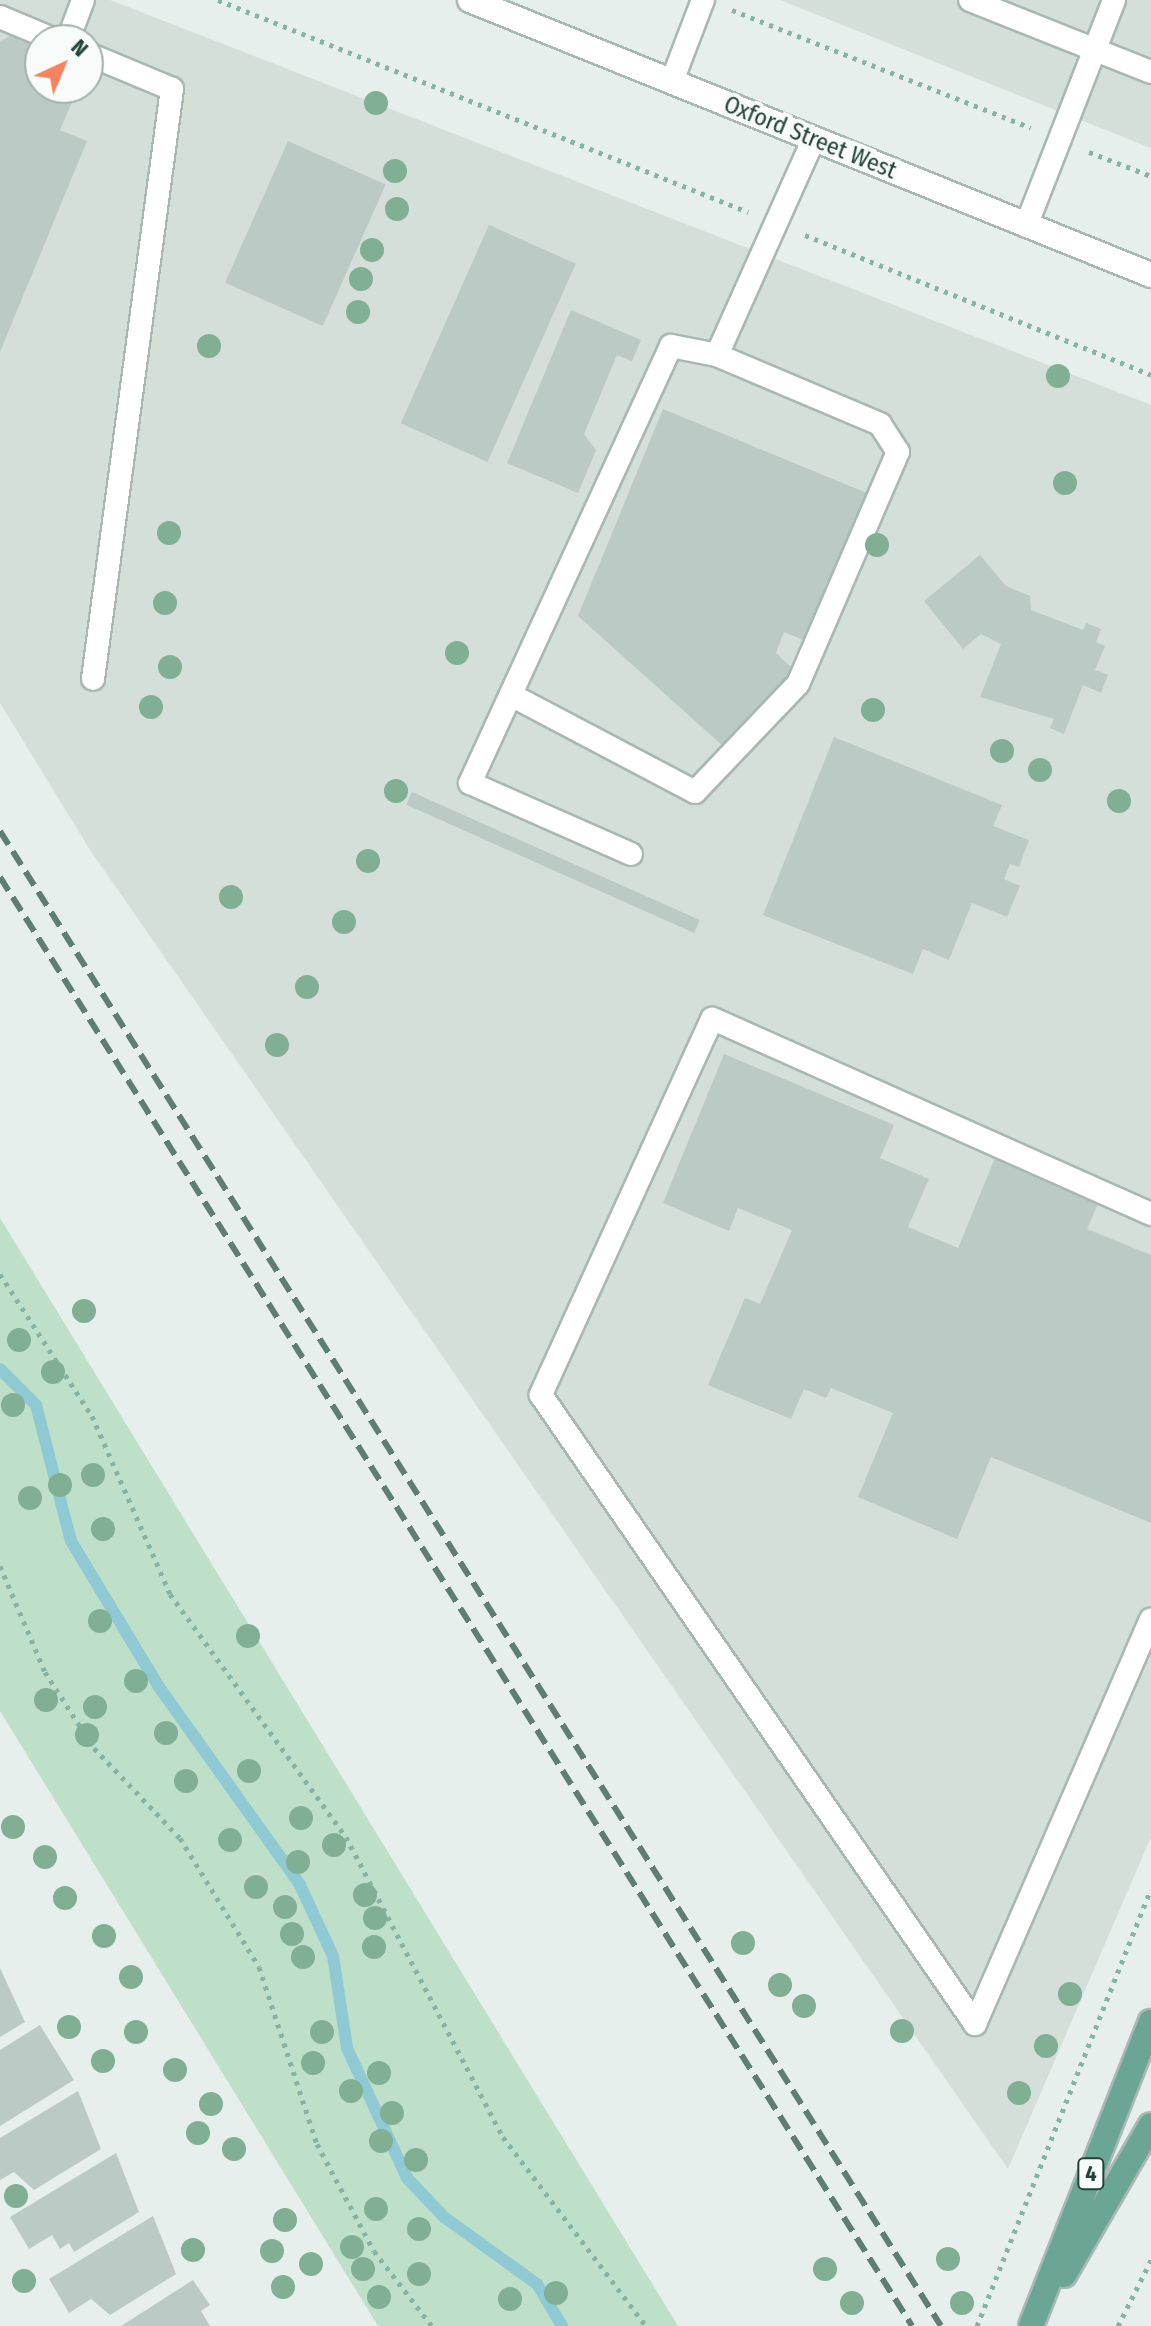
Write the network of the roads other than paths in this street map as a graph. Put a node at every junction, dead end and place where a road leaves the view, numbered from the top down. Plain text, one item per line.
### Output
1 (83, 0) edge
2 (470, 0) edge
3 (970, 0) edge
4 (1114, 0) edge
5 (712, 3) edge
6 (0, 17) edge
7 (74, 24) edge
8 (24, 27) edge
9 (1095, 49) junction
10 (104, 61) edge
11 (1151, 72) edge
12 (672, 81) junction
13 (813, 140) junction
14 (1026, 226) junction
15 (1151, 275) edge
16 (717, 355) junction
17 (93, 679) dead end
18 (511, 695) junction
19 (631, 854) dead end
20 (1151, 1214) edge
21 (1151, 1620) edge
22 (1151, 2022) edge
23 (1151, 2125) edge
24 (1033, 2326) edge

1 - 7 lane
2 - 12 main road, Oxford Street West
3 - 9 lane
4 - 9 lane
5 - 12 lane
6 - 8 lane
9 - 11 lane
9 - 14 lane
10 - 17 lane
12 - 13 main road, Oxford Street West
13 - 14 main road, Oxford Street West
13 - 16 lane
14 - 15 main road, Oxford Street West
16 - 18 lane
16 - 18 lane
18 - 19 lane
20 - 21 lane
22 - 24 main road, 4
23 - 24 main road, 4

